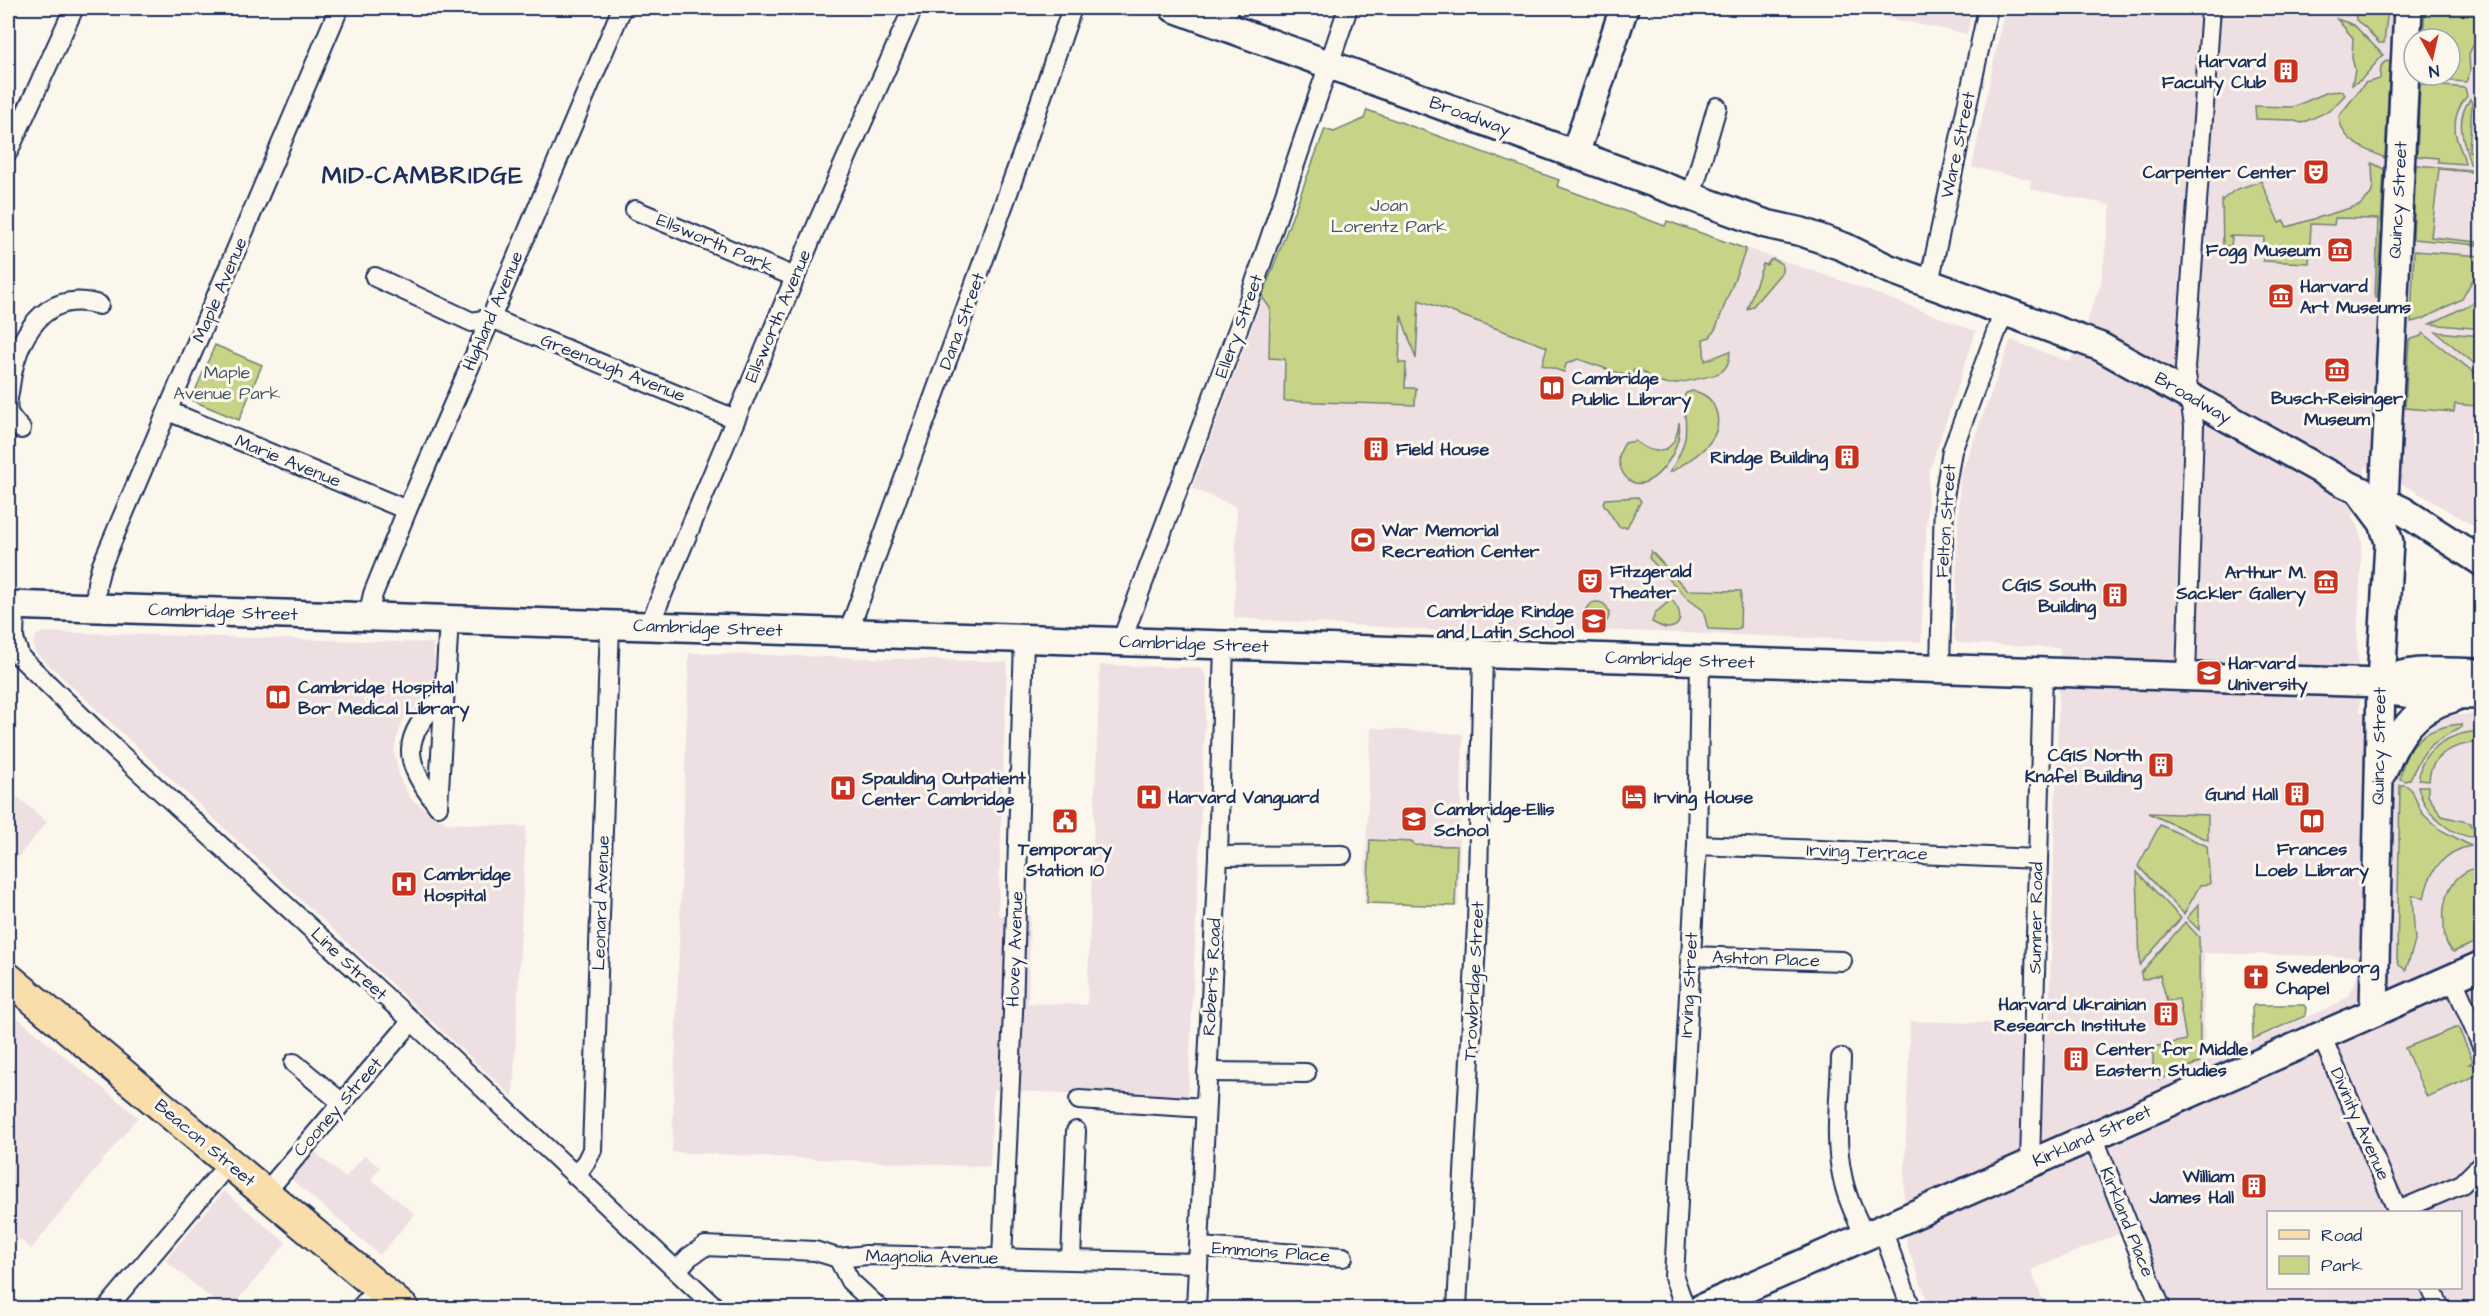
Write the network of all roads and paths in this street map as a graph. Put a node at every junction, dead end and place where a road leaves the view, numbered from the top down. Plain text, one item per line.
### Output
1 (74, 8) edge
2 (339, 8) edge
3 (622, 8) edge
4 (913, 8) edge
5 (1072, 8) edge
6 (1174, 8) edge
7 (1348, 8) edge
8 (1624, 8) edge
9 (1988, 8) edge
10 (2211, 8) edge
11 (2408, 8) edge
12 (1226, 16) edge
13 (1330, 65) junction
14 (1717, 107) dead end
15 (8, 152) edge
16 (1575, 154) junction
17 (1691, 197) junction
18 (635, 210) dead end
19 (375, 277) dead end
20 (795, 277) junction
21 (1929, 283) junction
22 (99, 305) dead end
23 (2004, 310) junction
24 (491, 318) junction
25 (2189, 396) junction
26 (8, 410) edge
27 (168, 411) junction
28 (735, 419) junction
29 (21, 429) dead end
30 (2358, 490) junction
31 (2384, 501) junction
32 (407, 510) junction
33 (2481, 562) edge
34 (11, 605) edge
35 (95, 608) junction
36 (368, 616) junction
37 (449, 619) junction
38 (610, 624) junction
39 (649, 626) junction
40 (848, 633) junction
41 (1024, 639) junction
42 (1121, 642) junction
43 (1224, 645) junction
44 (1483, 654) junction
45 (1700, 660) junction
46 (1940, 669) junction
47 (2043, 672) junction
48 (2187, 677) junction
49 (2380, 683) junction
50 (2478, 688) edge
51 (444, 696) junction
52 (2379, 789) junction
53 (1697, 845) junction
54 (1218, 855) junction
55 (1342, 855) dead end
56 (2038, 859) junction
57 (1690, 956) junction
58 (1842, 962) dead end
59 (2481, 965) edge
60 (2452, 977) junction
61 (8, 978) edge
62 (2374, 1011) junction
63 (412, 1022) junction
64 (2321, 1035) junction
65 (2481, 1046) edge
66 (1840, 1058) dead end
67 (294, 1063) dead end
68 (1207, 1072) junction
69 (1306, 1073) dead end
70 (1079, 1100) dead end
71 (341, 1102) junction
72 (1205, 1108) junction
73 (1076, 1131) dead end
74 (2093, 1136) junction
75 (229, 1163) junction
76 (2030, 1164) junction
77 (2481, 1164) edge
78 (576, 1176) junction
79 (265, 1193) junction
80 (2398, 1211) edge
81 (2400, 1211) edge
82 (1873, 1233) junction
83 (1198, 1255) junction
84 (1343, 1257) dead end
85 (838, 1258) junction
86 (1002, 1258) junction
87 (1071, 1260) junction
88 (676, 1270) junction
89 (2432, 1289) edge
90 (369, 1298) edge
91 (704, 1304) edge
92 (107, 1308) edge
93 (403, 1308) edge
94 (879, 1308) edge
95 (1196, 1308) edge
96 (1457, 1308) edge
97 (1685, 1308) edge
98 (1702, 1308) edge
99 (1911, 1308) edge
100 (2162, 1308) edge
101 (2440, 1308) edge

1 - 15 street
2 - 27 street, Maple Avenue
3 - 24 street, Highland Avenue
4 - 20 street, Ellsworth Avenue
5 - 40 street, Dana Street
6 - 12 main road, Broadway
7 - 13 street, Ellery Street
8 - 16 main road
9 - 21 street, Ware Street
10 - 25 street
11 - 31 main road, Quincy Street
12 - 13 main road, Broadway
13 - 16 main road, Broadway
13 - 42 street, Ellery Street
14 - 17 street
16 - 17 main road, Broadway
17 - 21 main road, Broadway
18 - 20 street, Ellsworth Park
19 - 24 street
20 - 28 street, Ellsworth Avenue
21 - 23 main road, Broadway
22 - 26 street
23 - 25 main road, Broadway
23 - 46 street, Felton Street
24 - 28 street, Greenough Avenue
24 - 32 street, Highland Avenue
25 - 30 main road, Broadway
25 - 48 street
26 - 29 street
27 - 32 street, Marie Avenue
27 - 35 street, Maple Avenue
28 - 39 street, Ellsworth Avenue
30 - 31 main road, Broadway
30 - 49 main road, Quincy Street
31 - 33 main road, Broadway
32 - 36 street, Highland Avenue
34 - 35 main road, Cambridge Street
34 - 63 street, Line Street
35 - 36 main road, Cambridge Street
36 - 37 main road, Cambridge Street
37 - 38 main road, Cambridge Street
37 - 51 street
38 - 39 main road, Cambridge Street
38 - 78 street, Leonard Avenue
39 - 40 main road, Cambridge Street
40 - 41 main road, Cambridge Street
41 - 42 main road, Cambridge Street
41 - 86 street, Hovey Avenue
42 - 43 main road, Cambridge Street
43 - 44 main road, Cambridge Street
43 - 54 street, Roberts Road
44 - 45 main road, Cambridge Street
44 - 96 street, Trowbridge Street
45 - 46 main road, Cambridge Street
45 - 53 street, Irving Street
46 - 47 main road, Cambridge Street
47 - 48 main road, Cambridge Street
47 - 56 street, Sumner Road
48 - 49 main road, Cambridge Street
49 - 50 main road, Cambridge Street
49 - 52 main road, Quincy Street
50 - 52 main road
51 - 51 street
52 - 62 main road, Quincy Street
53 - 56 street, Irving Terrace
53 - 57 street, Irving Street
54 - 55 street
54 - 68 street, Roberts Road
56 - 76 street, Sumner Road
57 - 58 street, Ashton Place
57 - 97 street, Irving Street
59 - 60 main road, Kirkland Street
60 - 62 main road, Kirkland Street
60 - 65 street
61 - 75 main road, Beacon Street
62 - 64 main road, Kirkland Street
63 - 71 street, Cooney Street
63 - 78 street, Line Street
64 - 74 main road, Kirkland Street
64 - 80 street, Divinity Avenue
66 - 82 street
67 - 71 street
68 - 69 street
68 - 72 street, Roberts Road
70 - 72 street
71 - 79 street, Cooney Street
72 - 83 street, Roberts Road
73 - 87 street
74 - 76 main road, Kirkland Street
74 - 100 street, Kirkland Place
75 - 79 main road, Beacon Street
75 - 92 street
76 - 82 main road, Kirkland Street
77 - 81 street
78 - 88 street, Line Street
79 - 90 main road, Beacon Street
82 - 98 main road, Kirkland Street
82 - 99 street
83 - 84 street, Emmons Place
83 - 87 street, Magnolia Avenue
83 - 95 street, Roberts Road
85 - 86 street, Magnolia Avenue
85 - 88 street, Magnolia Avenue
85 - 94 street
86 - 87 street, Magnolia Avenue
88 - 91 street, Line Street
89 - 101 street
90 - 93 main road, Beacon Street

